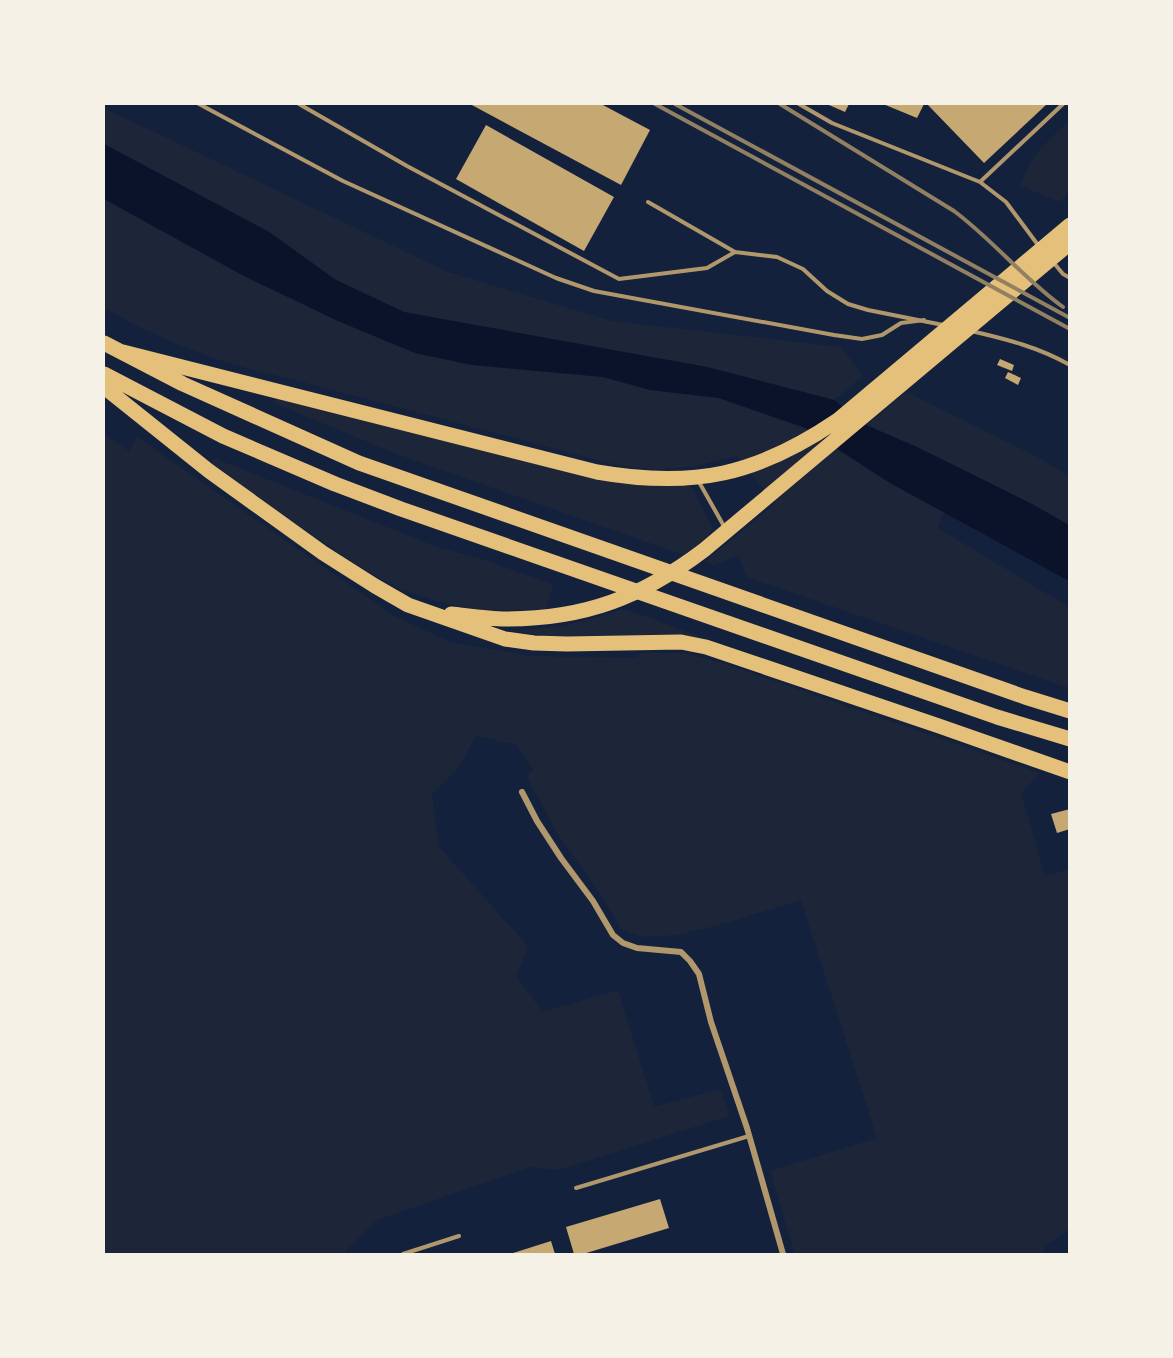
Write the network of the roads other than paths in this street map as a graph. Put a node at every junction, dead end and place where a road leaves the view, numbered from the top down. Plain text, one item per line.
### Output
1 (199, 104) edge
2 (299, 104) edge
3 (799, 104) edge
4 (1063, 104) edge
5 (980, 182) junction
6 (648, 202) dead end
7 (1070, 225) edge
8 (1070, 243) edge
9 (735, 252) junction
10 (1070, 256) edge
11 (1044, 265) junction
12 (1070, 279) edge
13 (924, 320) junction
14 (104, 343) edge
15 (119, 351) junction
16 (1070, 364) edge
17 (104, 374) edge
18 (104, 387) edge
19 (697, 479) junction
20 (726, 531) junction
21 (424, 611) junction
22 (1070, 711) edge
23 (1070, 739) edge
24 (1070, 772) edge
25 (522, 792) dead end
26 (749, 1136) junction
27 (576, 1188) dead end
28 (459, 1236) dead end
29 (403, 1254) edge
30 (783, 1254) edge

1 - 13 lane
2 - 9 lane
3 - 5 lane
4 - 5 lane
5 - 12 lane
6 - 9 lane
7 - 19 highway
8 - 11 highway
9 - 13 lane
10 - 11 highway
11 - 20 highway
13 - 16 lane
14 - 15 highway
15 - 19 highway
15 - 22 highway
17 - 23 highway
18 - 21 highway
19 - 20 lane
20 - 21 highway
21 - 24 highway
25 - 26 street
26 - 27 lane
26 - 30 street
28 - 29 lane

